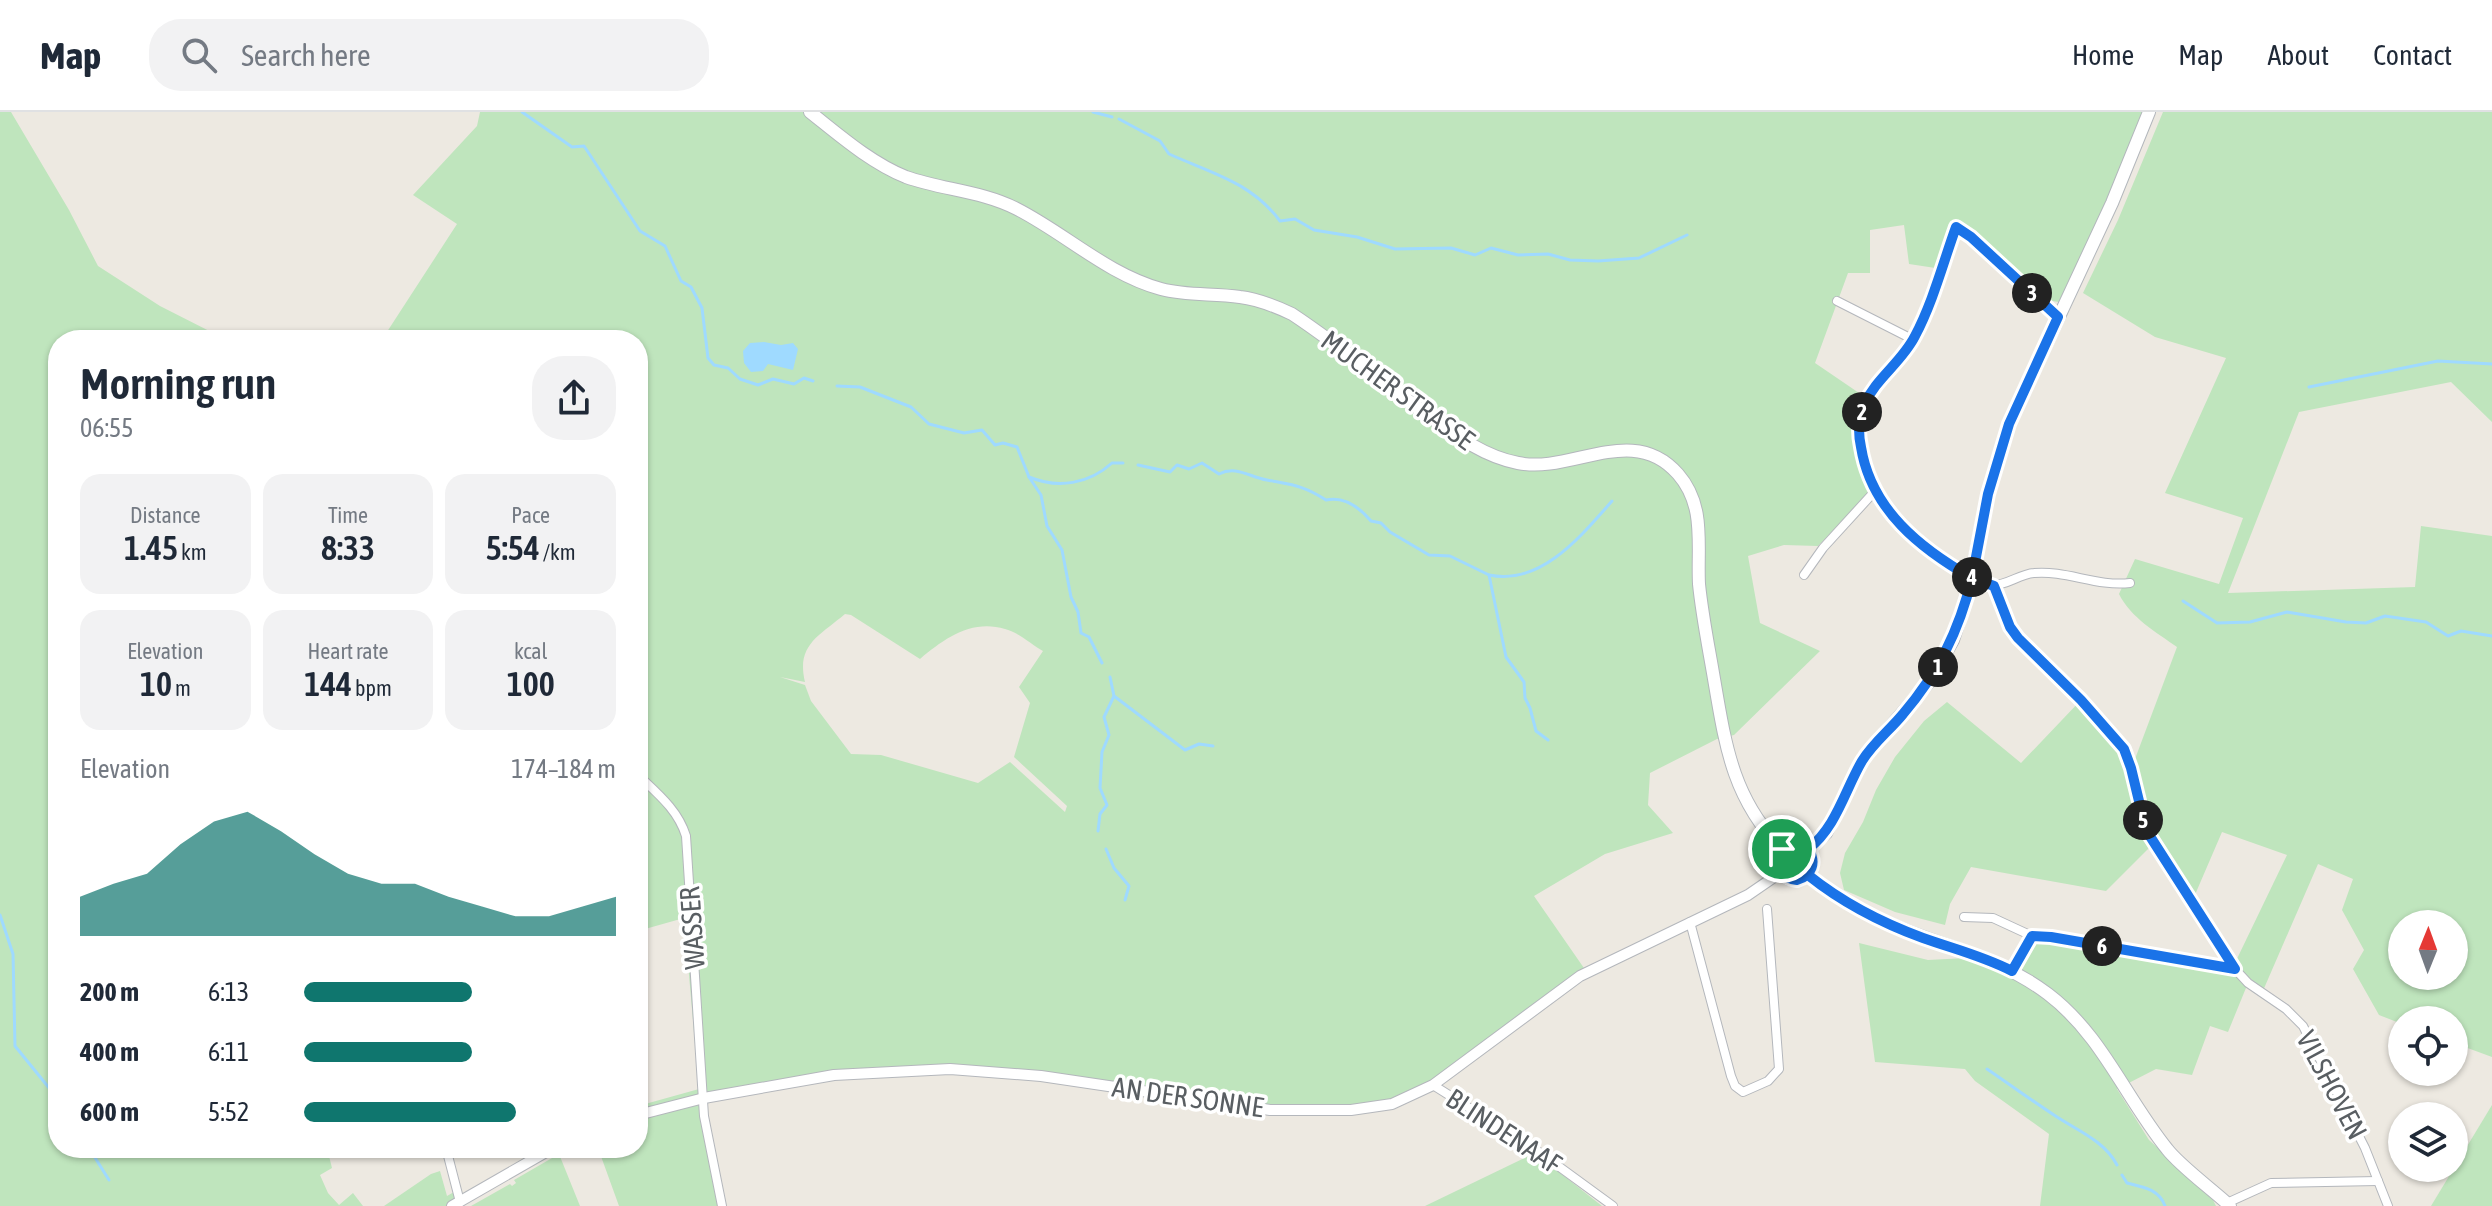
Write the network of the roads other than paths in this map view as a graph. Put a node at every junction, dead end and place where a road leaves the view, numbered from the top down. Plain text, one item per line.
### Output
1 (810, 112) edge
2 (2149, 112) edge
3 (1837, 301) dead end
4 (2058, 317) junction
5 (1914, 340) junction
6 (1875, 491) junction
7 (1804, 575) dead end
8 (1972, 578) junction
9 (2130, 583) dead end
10 (1994, 586) junction
11 (648, 785) edge
12 (1782, 849) junction
13 (1808, 849) junction
14 (1780, 873) junction
15 (1808, 875) junction
16 (1767, 909) dead end
17 (1964, 917) dead end
18 (1690, 922) junction
19 (2032, 936) junction
20 (2235, 969) junction
21 (2012, 971) junction
22 (1433, 1085) junction
23 (704, 1098) junction
24 (648, 1112) edge
25 (448, 1158) edge
26 (536, 1158) edge
27 (2378, 1181) junction
28 (456, 1204) edge
29 (2229, 1204) edge
30 (722, 1206) edge
31 (1613, 1206) edge
32 (2388, 1206) edge

1 - 12 main road, MUCHER STRASSE
2 - 4 main road
3 - 5 street
4 - 5 street
4 - 8 main road
5 - 6 street
6 - 7 street
6 - 8 street
8 - 10 street
8 - 13 main road
9 - 10 street
10 - 20 street, VILSHOVEN
11 - 23 street, WASSER
12 - 13 main road
12 - 14 main road
13 - 15 main road
14 - 15 main road
14 - 18 street, AN DER SONNE
15 - 21 main road
16 - 18 street
17 - 19 street
18 - 22 street, AN DER SONNE
19 - 20 street
19 - 21 street
20 - 27 street, VILSHOVEN
21 - 29 main road
22 - 23 street, AN DER SONNE
22 - 31 street, BLINDENAAF
23 - 24 street, AN DER SONNE
23 - 30 street, WASSER
25 - 28 street
26 - 28 street
27 - 29 street, VILSHOVEN
27 - 32 street, VILSHOVEN

